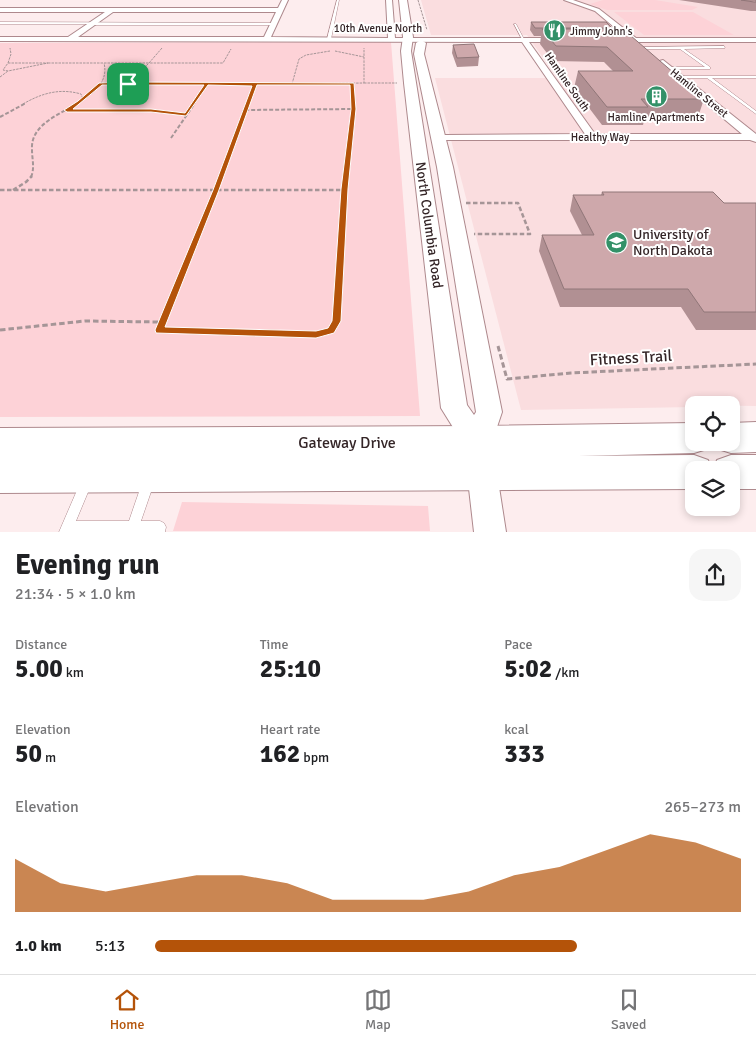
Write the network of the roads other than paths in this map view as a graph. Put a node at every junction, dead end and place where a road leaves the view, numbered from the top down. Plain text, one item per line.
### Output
1 (127, 0) edge
2 (286, 0) edge
3 (338, 0) edge
4 (389, 0) edge
5 (403, 0) edge
6 (414, 0) edge
7 (566, 0) edge
8 (23, 4) dead end
9 (11, 10) junction
10 (112, 10) junction
11 (280, 10) junction
12 (1, 11) edge
13 (0, 23) edge
14 (93, 24) junction
15 (274, 24) junction
16 (514, 26) dead end
17 (70, 39) junction
18 (267, 39) junction
19 (329, 39) junction
20 (407, 39) junction
21 (524, 40) junction
22 (573, 40) edge
23 (603, 40) edge
24 (633, 40) junction
25 (756, 40) edge
26 (1, 43) edge
27 (724, 47) dead end
28 (643, 48) junction
29 (681, 48) junction
30 (667, 68) junction
31 (678, 76) junction
32 (708, 76) junction
33 (756, 76) edge
34 (756, 113) edge
35 (445, 138) dead end
36 (592, 138) junction
37 (755, 138) edge
38 (756, 437) edge
39 (740, 438) edge
40 (685, 439) edge
41 (0, 444) edge
42 (480, 458) junction
43 (685, 471) edge
44 (740, 472) edge
45 (756, 472) edge
46 (150, 475) junction
47 (0, 476) edge
48 (88, 476) junction
49 (133, 526) junction
50 (66, 529) edge
51 (159, 532) edge
52 (490, 532) edge

1 - 10 street
2 - 11 street
3 - 19 lane
4 - 20 street
5 - 20 main road, North Columbia Road
6 - 20 main road, North Columbia Road
7 - 24 street, Hamline Street
8 - 9 street
9 - 10 street
9 - 12 street
10 - 11 street
10 - 14 street
11 - 15 street
13 - 14 lane
14 - 15 lane
14 - 17 street
15 - 18 street
16 - 21 lane
17 - 18 street, 10th Avenue North
17 - 26 street, 10th Avenue North
18 - 19 street, 10th Avenue North
19 - 20 street, 10th Avenue North
20 - 21 street, 10th Avenue North
20 - 42 main road, North Columbia Road
20 - 42 main road, North Columbia Road
21 - 22 street, 10th Avenue North
21 - 36 street, Hamline South
23 - 24 street
24 - 25 street
24 - 28 street, Hamline Street
27 - 29 lane
28 - 29 lane
28 - 30 street, Hamline Street
29 - 30 lane
30 - 31 street, Hamline Street
31 - 32 lane
31 - 37 street, Hamline Street
32 - 33 lane
32 - 34 lane
35 - 36 street, Healthy Way
36 - 37 street, Healthy Way
38 - 39 highway
40 - 42 highway, Gateway Drive
41 - 42 highway, Gateway Drive
42 - 43 highway, Gateway Drive
42 - 46 highway, Gateway Drive
42 - 52 main road, North Columbia Road
44 - 45 highway
46 - 48 highway, Gateway Drive
46 - 49 lane
47 - 48 highway, Gateway Drive
48 - 50 lane
49 - 50 lane
49 - 51 lane

